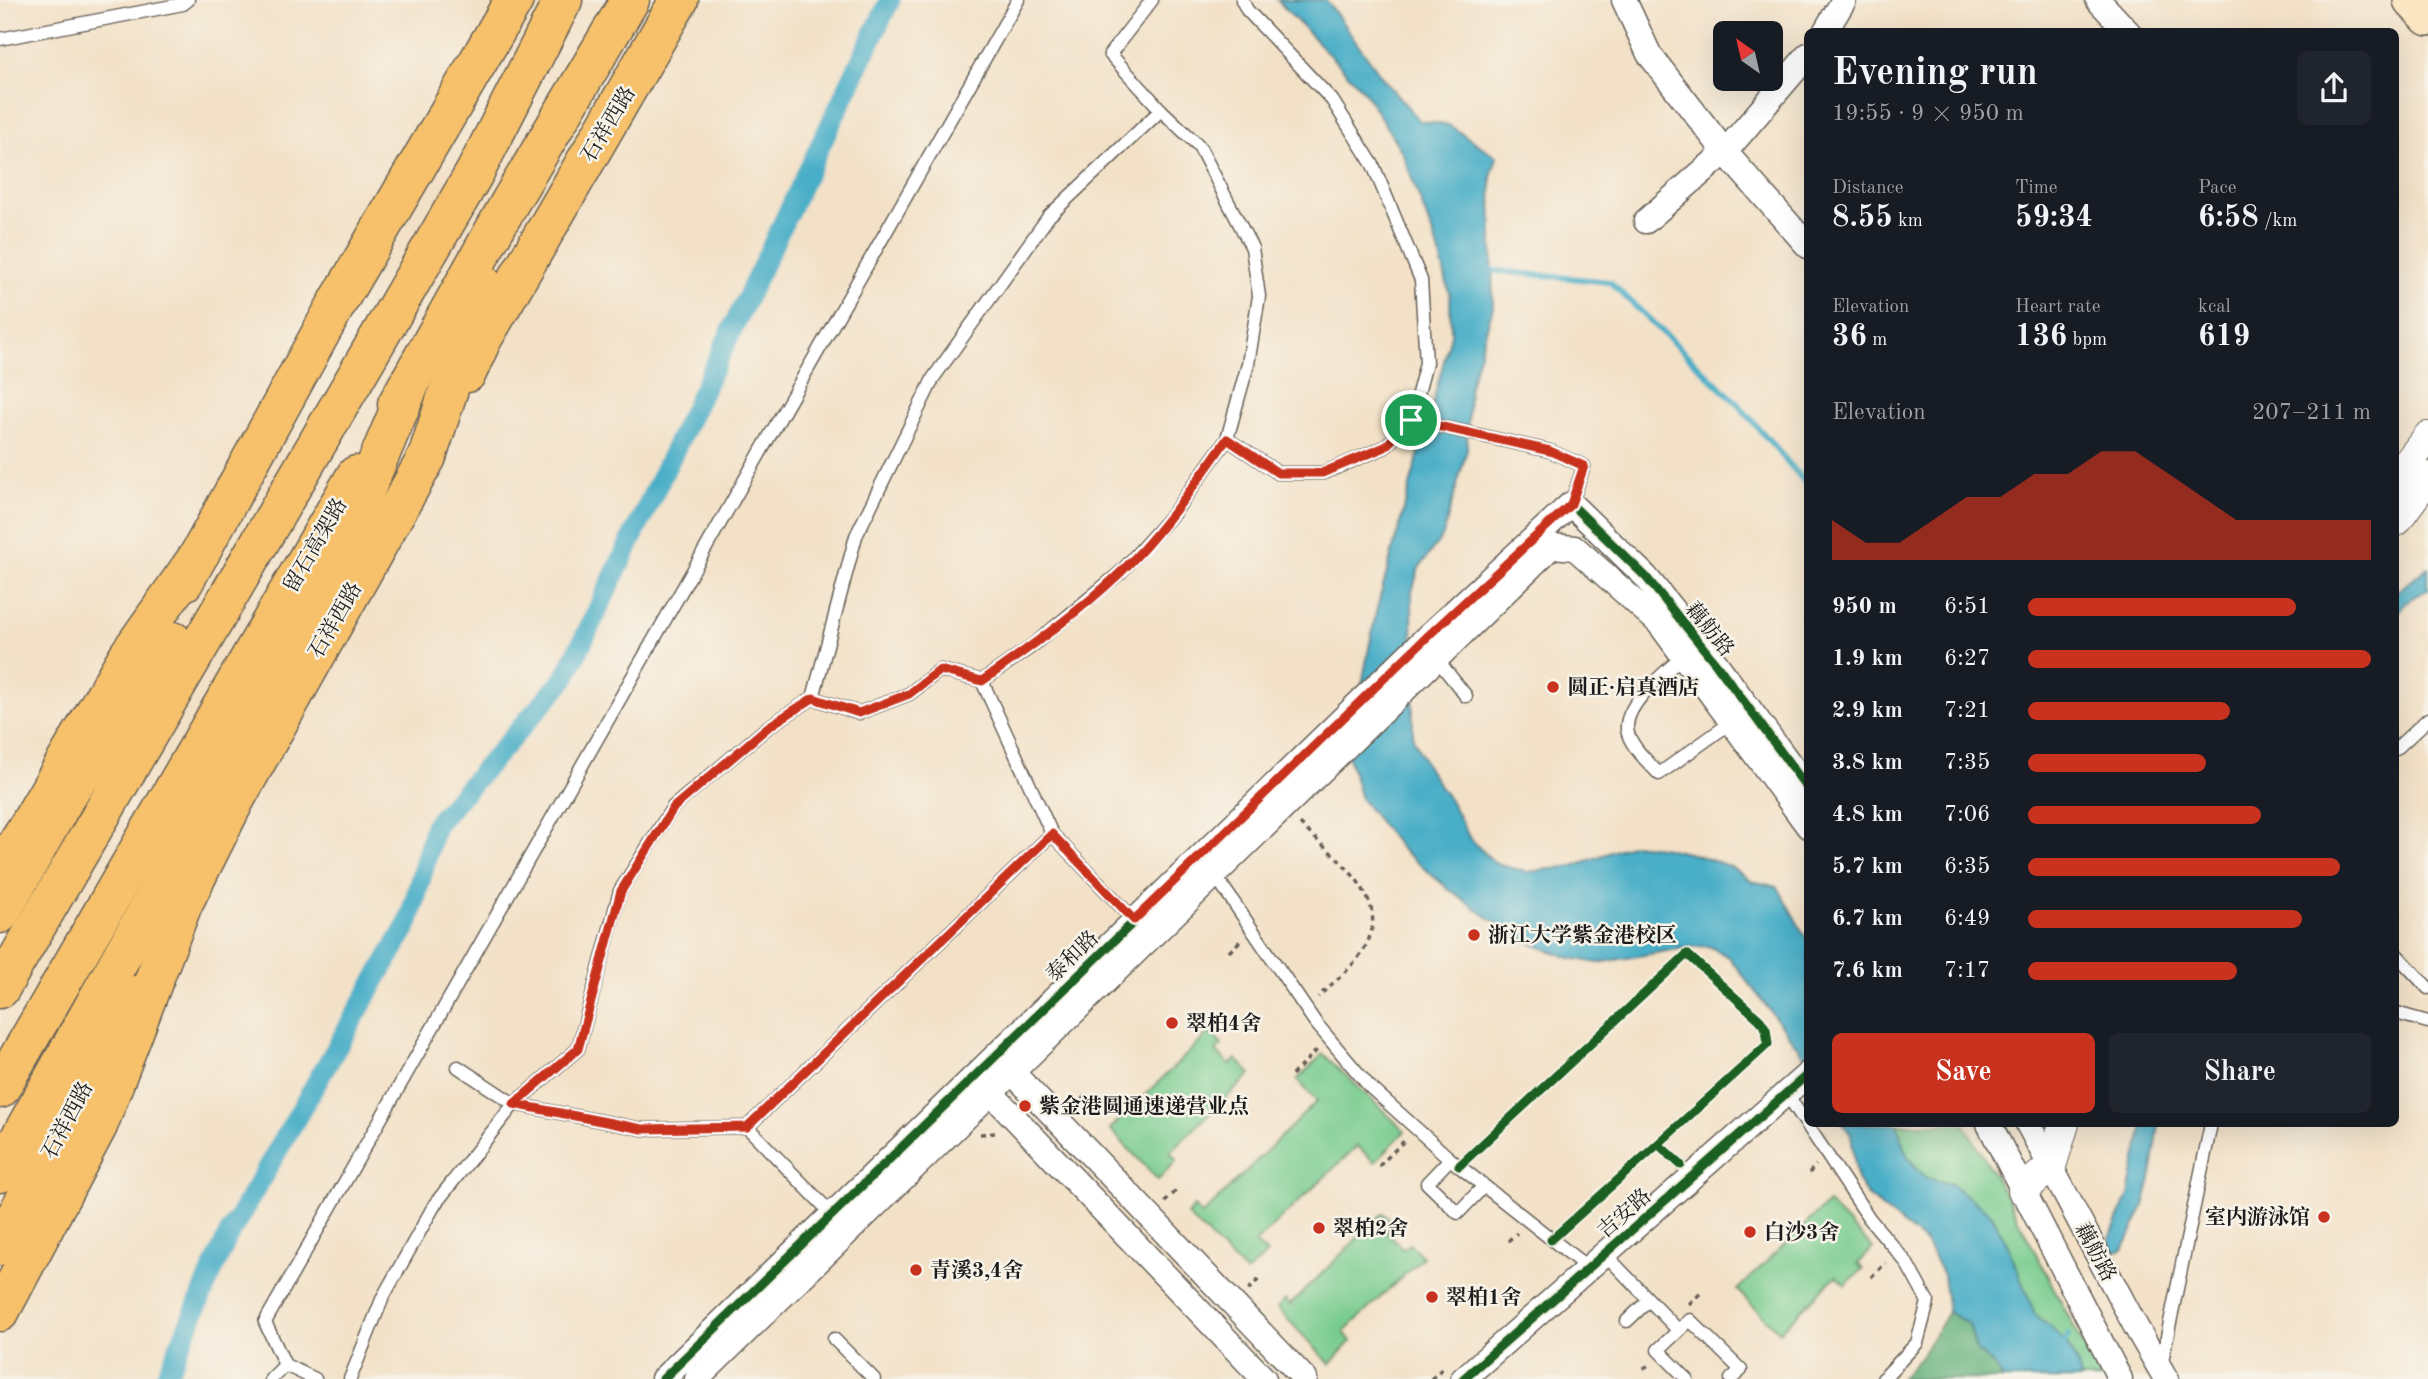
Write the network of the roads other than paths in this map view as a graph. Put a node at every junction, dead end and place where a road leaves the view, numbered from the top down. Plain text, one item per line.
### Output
1 (188, 0) edge
2 (514, 0) edge
3 (563, 0) edge
4 (630, 0) edge
5 (679, 0) edge
6 (1018, 0) edge
7 (1152, 0) edge
8 (1242, 0) edge
9 (1625, 0) edge
10 (1844, 0) edge
11 (2098, 0) edge
12 (2411, 0) edge
13 (2428, 18) edge
14 (1827, 28) edge
15 (2124, 28) edge
16 (0, 39) edge
17 (1804, 60) edge
18 (1161, 110) junction
19 (1725, 152) junction
20 (474, 172) junction
21 (510, 202) junction
22 (1646, 221) dead end
23 (1804, 241) edge
24 (412, 377) junction
25 (1411, 420) junction
26 (2428, 437) edge
27 (1227, 439) junction
28 (427, 457) junction
29 (2399, 474) edge
30 (2428, 477) edge
31 (1566, 509) junction
32 (2399, 517) edge
33 (201, 552) junction
34 (1659, 624) junction
35 (1431, 653) junction
36 (1683, 656) junction
37 (982, 681) junction
38 (1466, 696) dead end
39 (813, 698) junction
40 (2428, 719) edge
41 (1733, 721) junction
42 (1332, 743) junction
43 (2399, 746) edge
44 (1804, 784) edge
45 (63, 800) junction
46 (1804, 820) edge
47 (1052, 834) junction
48 (0, 869) edge
49 (1215, 876) junction
50 (176, 888) junction
51 (0, 914) edge
52 (1134, 920) junction
53 (2399, 957) edge
54 (2428, 988) edge
55 (0, 989) edge
56 (2399, 1014) edge
57 (2428, 1022) edge
58 (458, 1067) dead end
59 (1011, 1071) junction
60 (1804, 1077) edge
61 (0, 1089) edge
62 (990, 1092) junction
63 (1786, 1093) junction
64 (514, 1104) junction
65 (1804, 1120) edge
66 (747, 1127) junction
67 (1809, 1127) edge
68 (1991, 1127) edge
69 (2030, 1127) edge
70 (2063, 1127) edge
71 (2210, 1127) edge
72 (1450, 1159) junction
73 (2051, 1166) junction
74 (0, 1173) edge
75 (1484, 1186) junction
76 (2023, 1190) junction
77 (834, 1215) junction
78 (0, 1246) edge
79 (1596, 1260) junction
80 (1649, 1300) junction
81 (0, 1312) edge
82 (1627, 1321) dead end
83 (1678, 1330) junction
84 (834, 1339) dead end
85 (285, 1366) junction
86 (2163, 1374) edge
87 (271, 1379) edge
88 (315, 1379) edge
89 (351, 1379) edge
90 (663, 1379) edge
91 (697, 1379) edge
92 (874, 1379) edge
93 (1264, 1379) edge
94 (1305, 1379) edge
95 (1463, 1379) edge
96 (1687, 1379) edge
97 (1731, 1379) edge
98 (1883, 1379) edge
99 (2120, 1379) edge

1 - 16 lane
2 - 33 main road
3 - 20 main road
4 - 21 main road, 留石高架路
5 - 28 main road, 石祥西路
6 - 85 lane
7 - 18 lane
8 - 25 lane
9 - 19 street
10 - 14 street
11 - 15 street
12 - 13 main road
17 - 19 street
18 - 27 lane
18 - 39 lane
19 - 22 street
19 - 23 street
20 - 45 main road
20 - 55 main road
21 - 24 main road, 留石高架路
21 - 28 main road
24 - 50 main road
24 - 61 main road, 留石高架路
25 - 27 lane
25 - 31 lane
26 - 29 street
27 - 37 lane
28 - 50 main road, 石祥西路
30 - 32 street
31 - 34 street, 藕舫路
31 - 35 street, 泰和路
31 - 44 street, 藕舫路
33 - 45 main road
33 - 48 main road
34 - 35 street
34 - 36 street, 藕舫路
35 - 38 lane
35 - 42 street, 泰和路
36 - 41 street, 藕舫路
36 - 41 lane
37 - 39 lane
37 - 47 lane
39 - 64 lane
40 - 43 lane
41 - 46 street, 藕舫路
42 - 49 street, 泰和路
42 - 52 street, 泰和路
45 - 51 main road
47 - 52 lane
47 - 66 lane
49 - 59 street, 泰和路
49 - 72 lane
50 - 74 main road
50 - 78 main road, 石祥西路
50 - 81 main road
52 - 77 street, 泰和路
53 - 54 lane
56 - 57 lane
58 - 64 lane
59 - 62 street, 泰和路
59 - 94 street
60 - 63 street, 吉安路
62 - 91 street, 泰和路
62 - 93 street
63 - 65 lane
63 - 79 street, 吉安路
64 - 66 lane
64 - 89 lane
66 - 77 lane
67 - 98 lane
68 - 76 street, 藕舫路
69 - 73 street, 藕舫路
70 - 73 street
71 - 86 lane
72 - 75 lane
72 - 75 lane
73 - 76 street
73 - 86 street, 藕舫路
75 - 79 lane
76 - 99 street, 藕舫路
77 - 90 street, 泰和路
79 - 80 lane
79 - 95 street, 吉安路
80 - 82 lane
80 - 83 lane
83 - 96 lane
83 - 97 lane
84 - 92 lane
85 - 87 lane
85 - 88 lane

